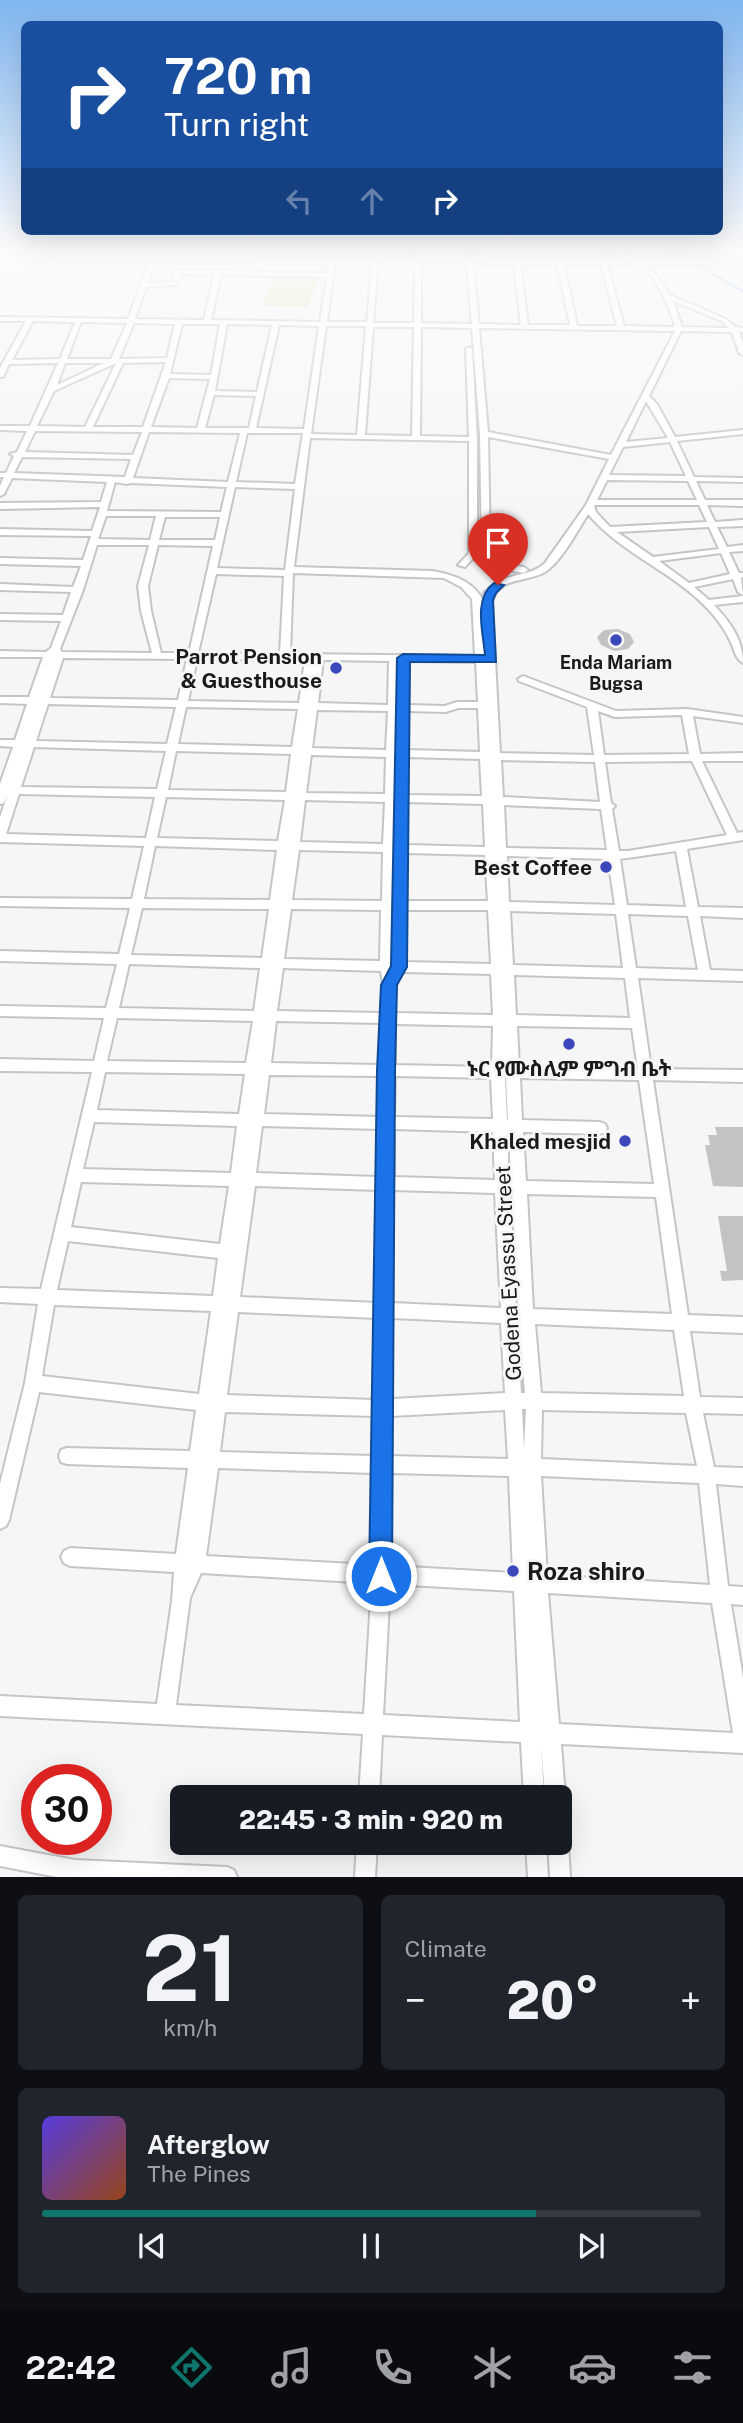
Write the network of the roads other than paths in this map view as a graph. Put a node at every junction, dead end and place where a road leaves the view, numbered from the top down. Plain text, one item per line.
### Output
1 (21, 336) edge
2 (73, 336) edge
3 (124, 336) edge
4 (176, 336) edge
5 (222, 336) edge
6 (273, 336) edge
7 (320, 336) edge
8 (369, 336) edge
9 (418, 336) edge
10 (472, 336) edge
11 (676, 336) edge
12 (736, 336) edge
13 (743, 353) edge
14 (63, 359) junction
15 (170, 360) junction
16 (113, 361) junction
17 (7, 362) junction
18 (0, 375) edge
19 (166, 376) junction
20 (214, 377) junction
21 (475, 380) junction
22 (52, 387) junction
23 (211, 393) junction
24 (261, 394) junction
25 (645, 396) junction
26 (0, 428) edge
27 (28, 428) junction
28 (88, 429) junction
29 (146, 429) junction
30 (200, 430) junction
31 (248, 431) junction
32 (743, 432) edge
33 (307, 434) junction
34 (484, 434) junction
35 (361, 437) junction
36 (416, 438) junction
37 (473, 439) junction
38 (673, 440) junction
39 (620, 445) junction
40 (16, 454) junction
41 (97, 457) junction
42 (136, 457) junction
43 (614, 458) junction
44 (4, 477) edge
45 (603, 477) junction
46 (690, 479) junction
47 (91, 480) junction
48 (743, 480) edge
49 (111, 481) junction
50 (127, 482) junction
51 (232, 484) junction
52 (299, 487) junction
53 (473, 489) junction
54 (484, 489) junction
55 (0, 494) edge
56 (700, 502) junction
57 (591, 503) junction
58 (743, 503) edge
59 (0, 506) edge
60 (104, 509) junction
61 (160, 514) junction
62 (226, 515) junction
63 (743, 523) edge
64 (712, 525) junction
65 (575, 528) junction
66 (606, 529) junction
67 (0, 532) edge
68 (95, 538) junction
69 (156, 542) junction
70 (219, 543) junction
71 (743, 548) edge
72 (723, 550) junction
73 (557, 552) junction
74 (650, 560) junction
75 (0, 561) edge
76 (87, 563) junction
77 (494, 565) junction
78 (460, 567) junction
79 (212, 571) junction
80 (289, 572) junction
81 (432, 574) junction
82 (739, 575) edge
83 (500, 584) junction
84 (463, 585) junction
85 (686, 586) junction
86 (0, 587) edge
87 (78, 590) junction
88 (743, 592) edge
89 (743, 598) edge
90 (706, 603) junction
91 (0, 617) edge
92 (66, 618) junction
93 (738, 637) edge
94 (0, 653) edge
95 (54, 653) junction
96 (157, 655) junction
97 (193, 655) junction
98 (285, 657) junction
99 (314, 657) junction
100 (399, 658) junction
101 (485, 659) junction
102 (743, 660) edge
103 (523, 680) dead end
104 (0, 700) edge
105 (38, 701) junction
106 (182, 704) junction
107 (481, 705) junction
108 (307, 706) junction
109 (592, 707) junction
110 (398, 708) junction
111 (687, 712) junction
112 (743, 720) edge
113 (0, 743) edge
114 (24, 744) junction
115 (172, 747) junction
116 (301, 751) junction
117 (397, 753) junction
118 (491, 755) junction
119 (695, 757) junction
120 (743, 757) edge
121 (600, 759) junction
122 (4, 792) edge
123 (162, 793) junction
124 (295, 796) junction
125 (396, 798) junction
126 (493, 800) junction
127 (608, 806) junction
128 (0, 836) edge
129 (738, 837) edge
130 (151, 842) junction
131 (288, 846) junction
132 (681, 847) junction
133 (395, 849) junction
134 (496, 852) junction
135 (615, 855) junction
136 (0, 902) edge
137 (138, 902) junction
138 (281, 903) junction
139 (394, 904) junction
140 (499, 906) junction
141 (622, 908) junction
142 (693, 911) junction
143 (743, 914) edge
144 (0, 956) edge
145 (125, 959) junction
146 (273, 963) junction
147 (392, 966) junction
148 (503, 969) junction
149 (630, 973) junction
150 (705, 975) junction
151 (743, 976) edge
152 (0, 1011) edge
153 (112, 1013) junction
154 (265, 1016) junction
155 (389, 1018) junction
156 (506, 1020) junction
157 (638, 1023) junction
158 (0, 1065) edge
159 (100, 1066) junction
160 (258, 1069) junction
161 (386, 1071) junction
162 (498, 1072) junction
163 (514, 1073) junction
164 (645, 1075) junction
165 (743, 1076) edge
166 (89, 1116) junction
167 (250, 1120) junction
168 (386, 1123) junction
169 (500, 1125) junction
170 (517, 1126) junction
171 (600, 1128) dead end
172 (75, 1175) junction
173 (243, 1180) junction
174 (385, 1183) junction
175 (502, 1186) junction
176 (519, 1187) junction
177 (662, 1191) junction
178 (62, 1233) junction
179 (226, 1252) junction
180 (0, 1295) edge
181 (47, 1298) junction
182 (225, 1305) junction
183 (384, 1311) junction
184 (519, 1316) junction
185 (681, 1323) junction
186 (743, 1325) edge
187 (33, 1383) junction
188 (515, 1401) junction
189 (534, 1401) junction
190 (212, 1403) junction
191 (693, 1405) junction
192 (743, 1406) edge
193 (382, 1408) junction
194 (67, 1456) dead end
195 (204, 1460) junction
196 (380, 1465) junction
197 (524, 1467) junction
198 (706, 1476) junction
199 (743, 1477) edge
200 (0, 1520) edge
201 (71, 1557) dead end
202 (189, 1565) junction
203 (381, 1576) junction
204 (530, 1582) junction
205 (720, 1595) junction
206 (743, 1596) edge
207 (181, 1601) joint
208 (0, 1706) edge
209 (165, 1713) junction
210 (373, 1723) junction
211 (540, 1732) junction
212 (743, 1735) edge
213 (743, 1743) edge
214 (370, 1785) edge
215 (535, 1785) edge
216 (552, 1785) edge
217 (366, 1855) edge
218 (537, 1855) edge
219 (559, 1855) edge
220 (0, 1856) edge
221 (74, 1873) edge
222 (223, 1877) edge
223 (365, 1877) edge
224 (538, 1877) edge
225 (560, 1877) edge

1 - 17 street
2 - 14 street
3 - 16 street
4 - 15 street
5 - 20 street
6 - 24 street
7 - 33 street
8 - 35 street
9 - 36 street
10 - 21 street
11 - 25 street
12 - 13 street
14 - 16 street
14 - 17 street
14 - 22 street
15 - 16 street
15 - 19 street
16 - 22 street
16 - 28 street
17 - 18 street
19 - 20 street
19 - 29 street
20 - 23 street
21 - 34 street
21 - 37 street
22 - 27 street
23 - 24 street
23 - 30 street
24 - 31 street
25 - 38 street
25 - 39 street
26 - 27 street
27 - 28 street
27 - 40 street
28 - 29 street
29 - 30 street
29 - 42 street
30 - 31 street
31 - 33 street
31 - 51 street
32 - 38 street
33 - 35 street
33 - 52 street
34 - 43 street
34 - 54 street
35 - 36 street
36 - 37 street
37 - 53 street
38 - 39 street
38 - 46 street
39 - 43 street
40 - 41 street
40 - 44 street
41 - 42 street
41 - 47 street
42 - 50 street
43 - 45 street
44 - 47 street
44 - 55 street
45 - 46 street
45 - 57 street
46 - 48 street
46 - 56 street
47 - 49 street
49 - 50 street
49 - 60 street
50 - 51 street
51 - 52 street
51 - 62 street
52 - 80 street
53 - 54 street
53 - 78 street
54 - 77 street
56 - 57 street
56 - 58 street
56 - 64 street
57 - 65 street
57 - 66 street
59 - 60 street
60 - 61 street
60 - 68 street
61 - 62 street
61 - 69 street
62 - 70 street
63 - 64 street
64 - 66 street
64 - 72 street
65 - 66 street
65 - 73 street
66 - 74 street
67 - 68 street
68 - 69 street
68 - 76 street
69 - 70 street
69 - 96 street
70 - 79 street
71 - 72 street
72 - 74 street
72 - 82 street
73 - 77 street
73 - 83 street
74 - 85 street
75 - 76 street
76 - 87 street
77 - 78 street
77 - 83 street
78 - 81 street
78 - 84 street, Godena Eyassu Street
79 - 80 street
79 - 97 street
80 - 81 street
80 - 98 street
81 - 84 street
82 - 85 street
82 - 88 street
83 - 84 street
83 - 101 street, Godena Eyassu Street
84 - 101 street, Godena Eyassu Street
85 - 90 street
86 - 87 street
87 - 92 street
89 - 90 street
90 - 93 street
91 - 92 street
92 - 95 street
93 - 102 street
94 - 95 street
95 - 96 street
95 - 105 street
96 - 97 street
97 - 98 street
97 - 106 street
98 - 99 street
99 - 100 street
99 - 108 street
100 - 101 street
100 - 110 street
101 - 107 street, Godena Eyassu Street
101 - 118 street, Godena Eyassu Street
103 - 109 street
104 - 105 street
105 - 106 street
105 - 114 street
106 - 108 street
106 - 115 street
107 - 110 street
107 - 118 street, Godena Eyassu Street
108 - 110 street
108 - 116 street
109 - 111 street
109 - 121 street
110 - 117 street
111 - 112 street
111 - 119 street
113 - 114 street
114 - 115 street
114 - 122 street
115 - 116 street
115 - 123 street
116 - 117 street
116 - 124 street
117 - 118 street
117 - 125 street
118 - 121 street
118 - 126 street, Godena Eyassu Street
119 - 120 street
119 - 121 street
119 - 129 street
121 - 127 street
122 - 123 street
122 - 128 street
123 - 124 street
123 - 130 street
124 - 125 street
124 - 131 street
125 - 126 street
125 - 133 street
126 - 127 street
126 - 134 street, Godena Eyassu Street
127 - 135 street
128 - 130 street
129 - 132 street
130 - 131 street
130 - 137 street
131 - 133 street
131 - 138 street
132 - 135 street
132 - 142 street
133 - 134 street
133 - 139 street
134 - 135 street
134 - 140 street, Godena Eyassu Street
135 - 141 street
136 - 137 street
137 - 138 street
137 - 145 street
138 - 139 street
138 - 146 street
139 - 140 street
139 - 147 street
140 - 141 street
140 - 148 street, Godena Eyassu Street
141 - 142 street
141 - 149 street
142 - 143 street
142 - 150 street
144 - 145 street
145 - 146 street
145 - 153 street
146 - 147 street
146 - 154 street
147 - 148 street
147 - 155 street
148 - 149 street
148 - 156 street, Godena Eyassu Street
149 - 150 street
149 - 157 street
150 - 151 street
152 - 153 street
153 - 154 street
153 - 159 street
154 - 155 street
154 - 160 street
155 - 156 street
155 - 161 street
156 - 157 street
156 - 162 street, Godena Eyassu Street
156 - 163 street, Godena Eyassu Street
157 - 164 street
158 - 159 street
159 - 160 street
159 - 166 street
160 - 161 street
160 - 167 street
161 - 162 street
161 - 168 street
162 - 163 street
162 - 169 street, Godena Eyassu Street
163 - 164 street
163 - 170 street, Godena Eyassu Street
164 - 165 street
164 - 177 street
166 - 167 street
166 - 172 street
167 - 168 street
167 - 173 street
168 - 169 street
168 - 174 street
169 - 170 street
169 - 175 street, Godena Eyassu Street
170 - 171 street
170 - 176 street, Godena Eyassu Street
172 - 173 street
172 - 178 street
173 - 174 street
173 - 179 street
173 - 182 street
174 - 175 street
174 - 183 street
175 - 176 street
175 - 184 street, Godena Eyassu Street
176 - 177 street
176 - 184 street, Godena Eyassu Street
177 - 185 street
178 - 179 street
178 - 181 street
179 - 182 street
180 - 181 street
181 - 182 street
181 - 187 street
182 - 183 street
182 - 190 street
183 - 184 street
183 - 193 street
184 - 185 street
184 - 188 street, Godena Eyassu Street
184 - 189 street, Godena Eyassu Street
185 - 186 street
185 - 191 street
187 - 190 street
187 - 200 street
188 - 189 street
188 - 193 street
188 - 197 street, Godena Eyassu Street
189 - 191 street
189 - 197 street, Godena Eyassu Street
190 - 193 street
190 - 195 street
191 - 192 street
191 - 198 street
193 - 196 street
194 - 195 street
195 - 196 street
195 - 202 street
196 - 197 street
196 - 203 street
197 - 198 street
197 - 204 street, Godena Eyassu Street
198 - 199 street
198 - 205 street
201 - 202 street
202 - 203 street
202 - 207 street
203 - 204 street
203 - 210 street
204 - 205 street
204 - 211 street, Godena Eyassu Street
205 - 206 street
205 - 212 street
207 - 209 street
208 - 209 street
209 - 210 street
210 - 211 street
210 - 214 street
211 - 213 street
211 - 215 street, Godena Eyassu Street
211 - 216 street
217 - 223 street
218 - 224 street
219 - 225 street
220 - 221 street
221 - 222 street

